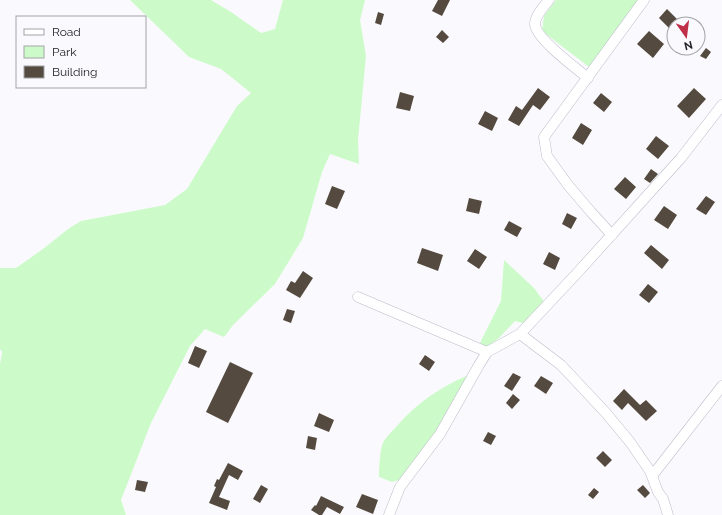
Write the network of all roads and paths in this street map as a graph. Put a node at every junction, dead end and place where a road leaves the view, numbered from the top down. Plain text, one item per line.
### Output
1 (549, 0) edge
2 (644, 0) edge
3 (588, 78) junction
4 (722, 105) edge
5 (612, 235) junction
6 (358, 297) dead end
7 (520, 334) junction
8 (487, 352) junction
9 (722, 386) edge
10 (652, 476) junction
11 (389, 515) edge
12 (668, 515) edge

1 - 3 street
2 - 3 street
3 - 5 street
4 - 5 street
5 - 7 street
6 - 8 street
7 - 8 street
7 - 10 street
8 - 11 street
9 - 10 street
10 - 12 street

